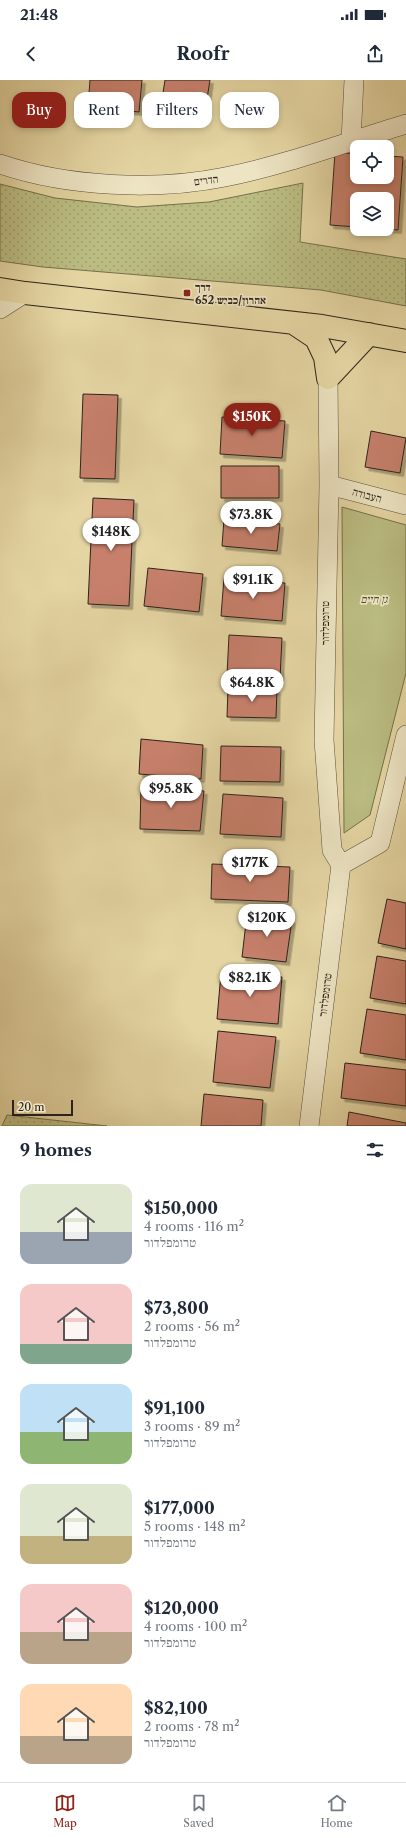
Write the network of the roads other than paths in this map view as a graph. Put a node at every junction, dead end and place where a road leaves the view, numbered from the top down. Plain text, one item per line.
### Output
1 (354, 80) edge
2 (406, 124) edge
3 (350, 140) edge
4 (351, 140) joint
5 (0, 164) edge
6 (0, 289) edge
7 (25, 293) junction
8 (0, 309) edge
9 (294, 323) junction
10 (369, 334) junction
11 (406, 340) edge
12 (328, 378) junction
13 (328, 485) junction
14 (406, 505) edge
15 (406, 735) edge
16 (341, 865) junction
17 (308, 1126) edge

1 - 4 street
2 - 4 street, הדרים
3 - 5 street, הדרים
6 - 7 main road
7 - 8 street
7 - 9 main road
9 - 10 main road
9 - 12 main road
10 - 11 main road
10 - 12 main road
12 - 13 street, טרומפלדור
13 - 14 street, העבודה
13 - 16 street, טרומפלדור
15 - 16 street
16 - 17 street, טרומפלדור

